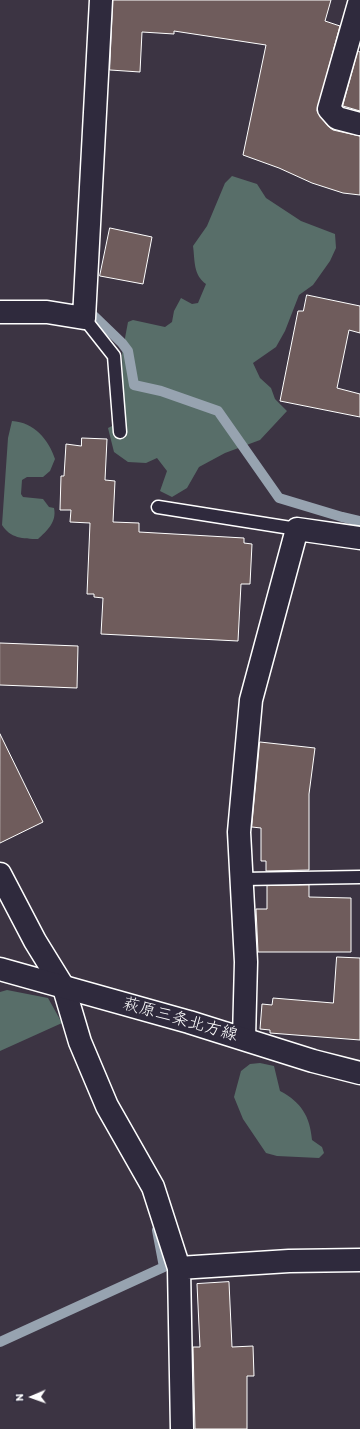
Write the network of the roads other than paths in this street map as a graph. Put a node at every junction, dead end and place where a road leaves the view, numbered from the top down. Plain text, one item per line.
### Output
1 (102, 0) edge
2 (360, 0) edge
3 (360, 124) edge
4 (0, 312) edge
5 (84, 318) junction
6 (120, 432) dead end
7 (158, 507) dead end
8 (297, 528) junction
9 (360, 538) edge
10 (0, 874) edge
11 (360, 877) edge
12 (242, 879) junction
13 (0, 970) edge
14 (64, 988) junction
15 (244, 1038) junction
16 (360, 1073) edge
17 (360, 1260) edge
18 (179, 1268) junction
19 (182, 1429) edge

1 - 5 street
2 - 3 street
4 - 5 street
5 - 6 lane
7 - 8 lane
8 - 9 street
8 - 12 street
10 - 14 street
11 - 12 lane
12 - 15 street
13 - 14 street, 萩原三条北方線
14 - 15 street, 萩原三条北方線
14 - 18 street
15 - 16 street, 萩原三条北方線
17 - 18 street
18 - 19 street

